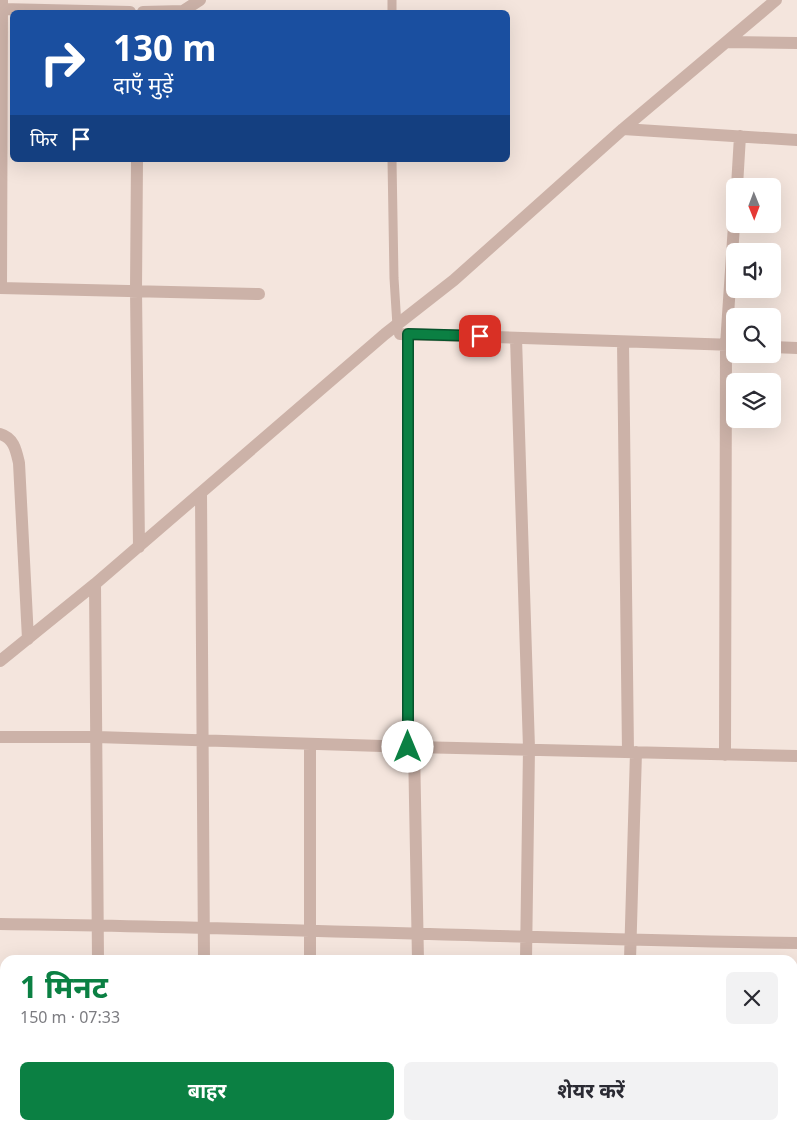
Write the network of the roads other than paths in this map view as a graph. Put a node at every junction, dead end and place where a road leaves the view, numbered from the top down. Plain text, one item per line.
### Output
1 (200, 0) edge
2 (776, 0) edge
3 (2, 4) edge
4 (78, 10) edge
5 (184, 10) edge
6 (728, 42) junction
7 (797, 43) edge
8 (623, 129) junction
9 (740, 136) junction
10 (797, 140) edge
11 (137, 162) edge
12 (392, 162) edge
13 (737, 178) edge
14 (734, 233) edge
15 (1, 288) edge
16 (136, 290) junction
17 (259, 294) dead end
18 (732, 308) edge
19 (397, 326) junction
20 (385, 334) junction
21 (408, 334) junction
22 (516, 338) junction
23 (623, 342) junction
24 (726, 345) edge
25 (781, 347) edge
26 (797, 348) edge
27 (731, 363) edge
28 (0, 434) edge
29 (201, 493) junction
30 (139, 547) junction
31 (95, 584) junction
32 (28, 639) junction
33 (0, 661) edge
34 (96, 736) junction
35 (0, 737) edge
36 (202, 741) junction
37 (310, 744) junction
38 (411, 747) junction
39 (529, 748) junction
40 (632, 752) junction
41 (725, 755) junction
42 (797, 756) edge
43 (0, 924) edge
44 (97, 925) junction
45 (204, 926) junction
46 (310, 930) junction
47 (419, 933) junction
48 (527, 937) junction
49 (631, 941) junction
50 (797, 943) edge
51 (98, 955) edge
52 (204, 955) edge
53 (310, 955) edge
54 (418, 955) edge
55 (526, 955) edge
56 (630, 955) edge

1 - 5 street
2 - 6 street
3 - 4 street
3 - 15 street
6 - 7 street
6 - 8 street
8 - 9 street
8 - 19 street
9 - 10 street
9 - 13 street
11 - 16 street
12 - 19 lane
14 - 18 street
15 - 16 street
16 - 17 street
16 - 30 street
19 - 20 street
20 - 21 street
20 - 29 street
21 - 22 street
21 - 38 street
22 - 23 street
22 - 39 street
23 - 24 street
23 - 40 street
25 - 26 street
27 - 41 street
28 - 32 street
29 - 30 street
29 - 36 street
30 - 31 street
31 - 32 street
31 - 34 street
32 - 33 street
34 - 35 street
34 - 36 street
34 - 44 street
36 - 37 street
36 - 45 street
37 - 38 street
37 - 46 street
38 - 39 street
38 - 47 street
39 - 40 street
39 - 48 street
40 - 41 street
40 - 49 street
41 - 42 street
43 - 44 street
44 - 45 street
44 - 51 street
45 - 46 street
45 - 52 street
46 - 47 street
46 - 53 street
47 - 48 street
47 - 54 street
48 - 49 street
48 - 55 street
49 - 50 street
49 - 56 street

